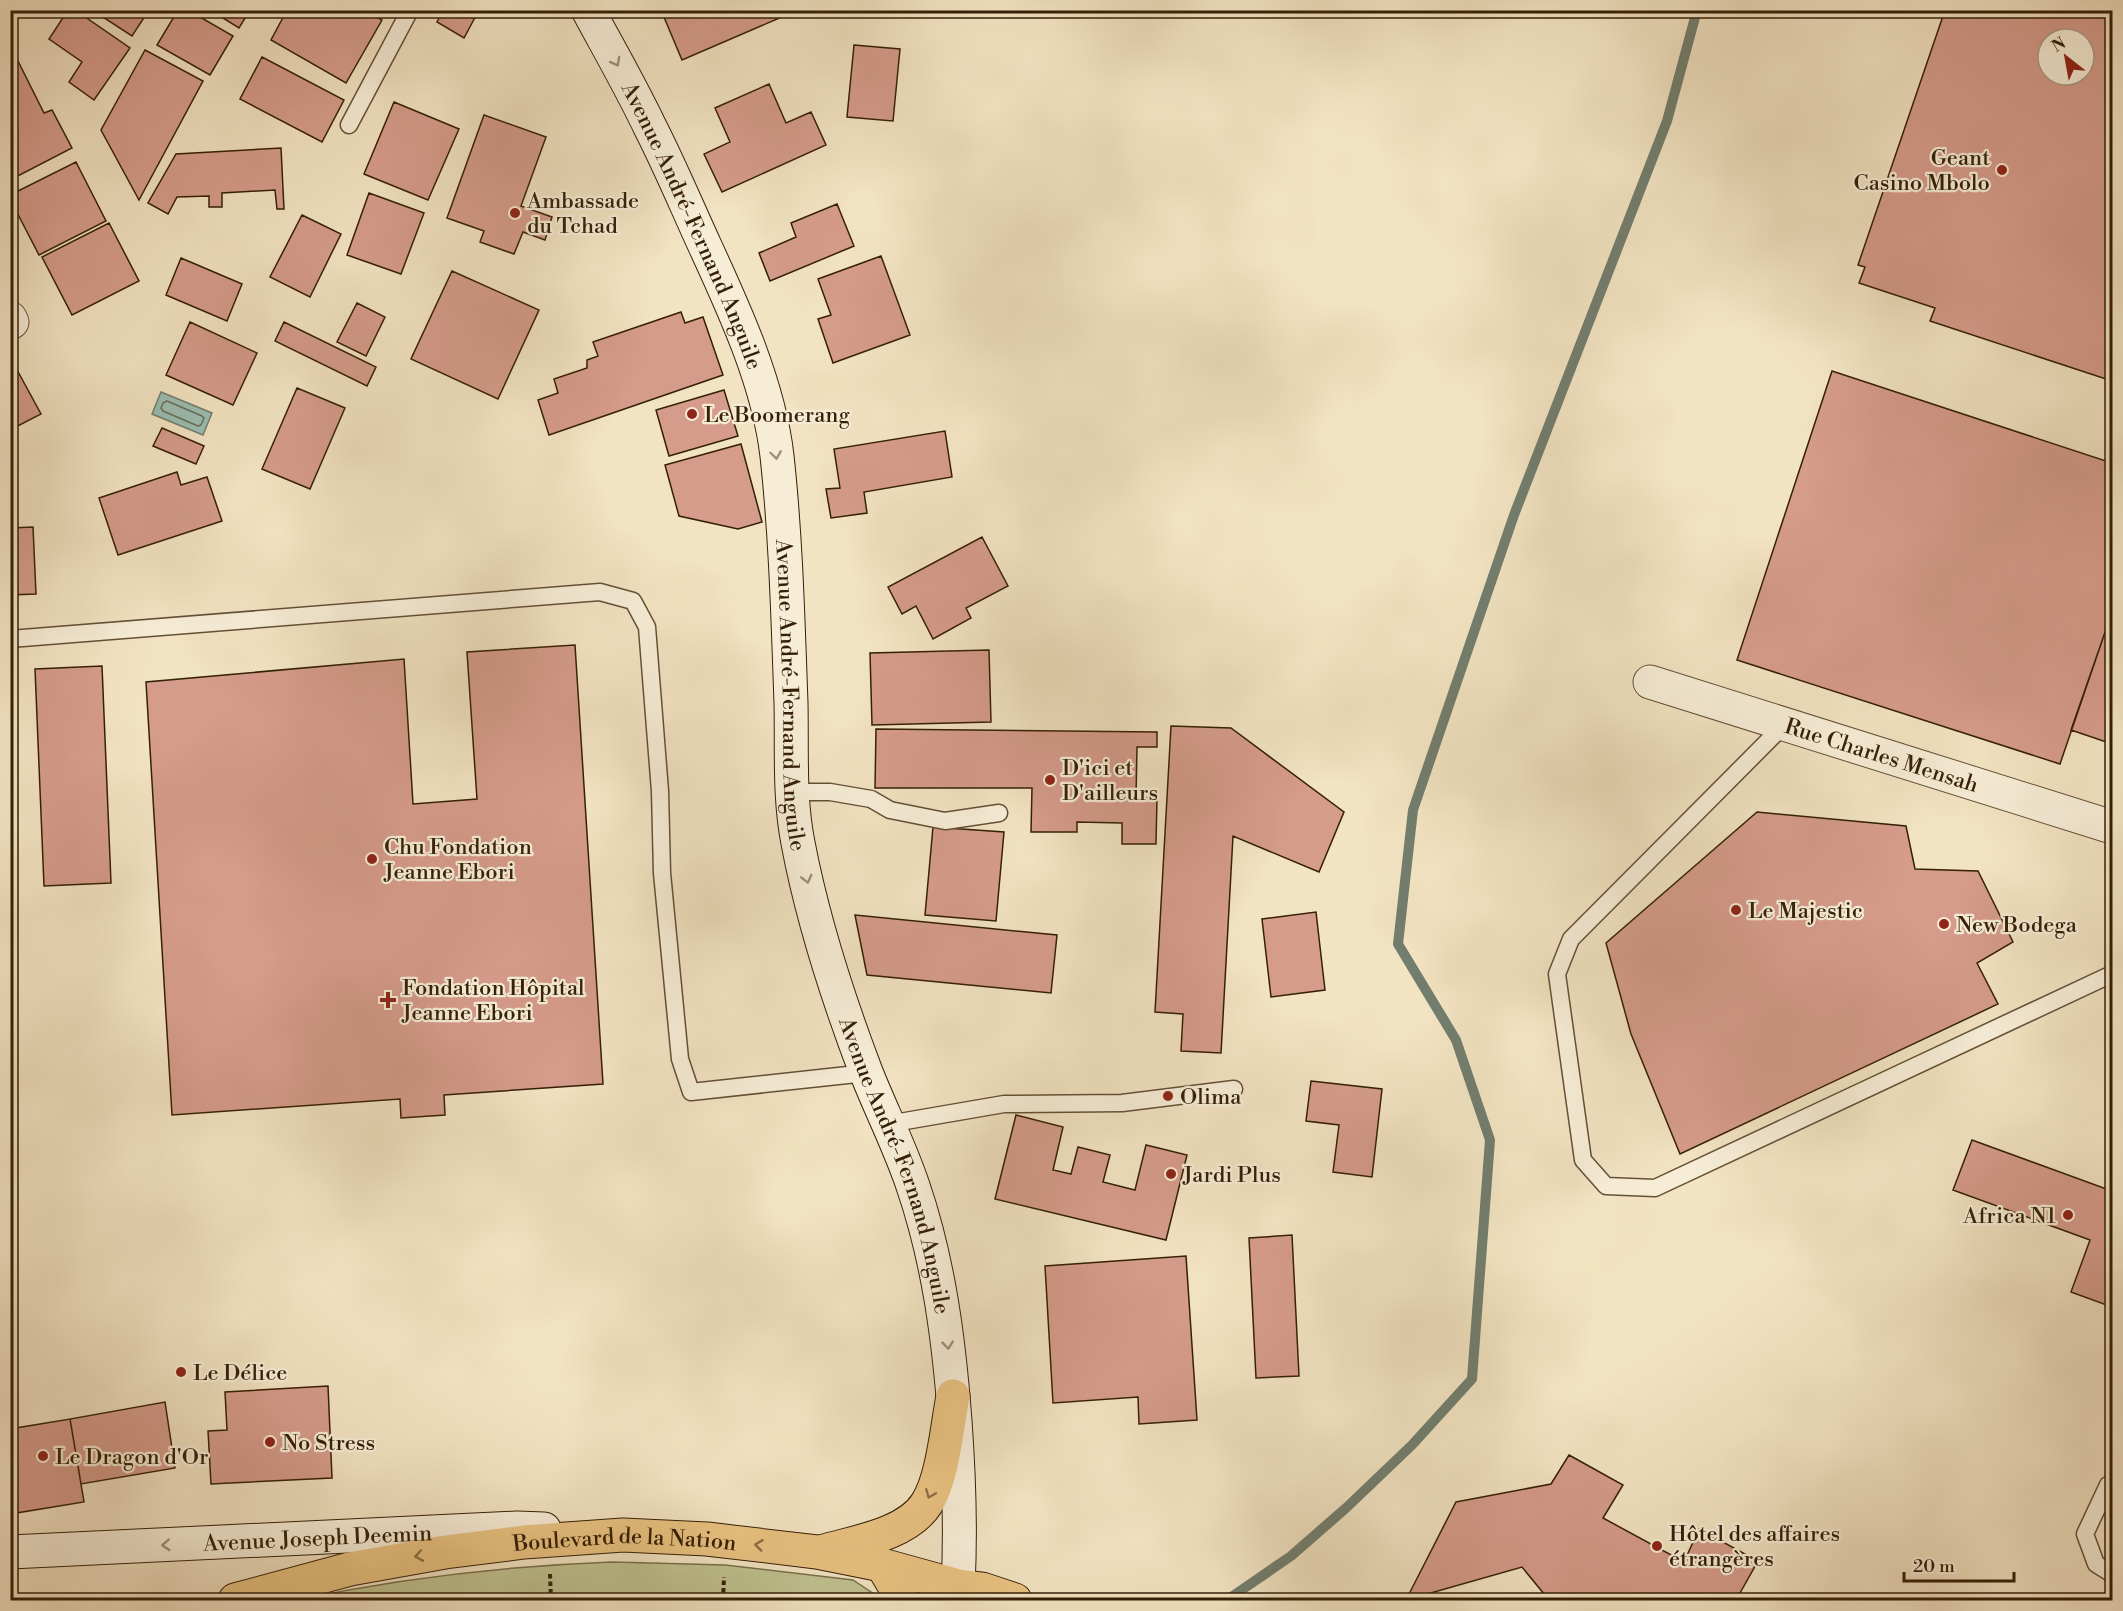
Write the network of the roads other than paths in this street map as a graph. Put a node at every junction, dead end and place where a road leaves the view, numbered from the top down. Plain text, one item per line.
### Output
1 (410, 10) edge
2 (588, 10) edge
3 (349, 125) dead end
4 (10, 639) edge
5 (1650, 682) dead end
6 (1785, 724) junction
7 (793, 792) junction
8 (999, 813) dead end
9 (2112, 827) edge
10 (2112, 974) edge
11 (866, 1073) junction
12 (1234, 1089) dead end
13 (888, 1124) junction
14 (953, 1396) junction
15 (2112, 1483) edge
16 (623, 1534) junction
17 (10, 1552) edge
18 (817, 1552) junction
19 (882, 1565) junction
20 (2112, 1574) edge
21 (958, 1593) edge
22 (235, 1600) edge
23 (903, 1600) edge
24 (1015, 1600) edge

1 - 3 lane
2 -> 7 main road, Avenue André-Fernand Anguile
4 - 11 lane
5 - 6 main road, Rue Charles Mensah
6 - 9 main road, Rue Charles Mensah
6 - 10 lane
7 - 8 lane
7 -> 11 main road, Avenue André-Fernand Anguile
11 - 13 main road, Avenue André-Fernand Anguile
12 - 13 lane
13 -> 14 main road, Avenue André-Fernand Anguile
14 -> 18 main road
14 - 21 main road, Avenue André-Fernand Anguile
15 - 20 lane
16 -> 17 main road, Avenue Joseph Deemin
18 -> 16 main road, Boulevard de la Nation
16 -> 22 main road, Boulevard de la Nation
18 - 19 main road, Boulevard de la Nation
19 - 21 main road, Boulevard de la Nation
19 - 23 main road
21 - 24 main road, Boulevard de la Nation

